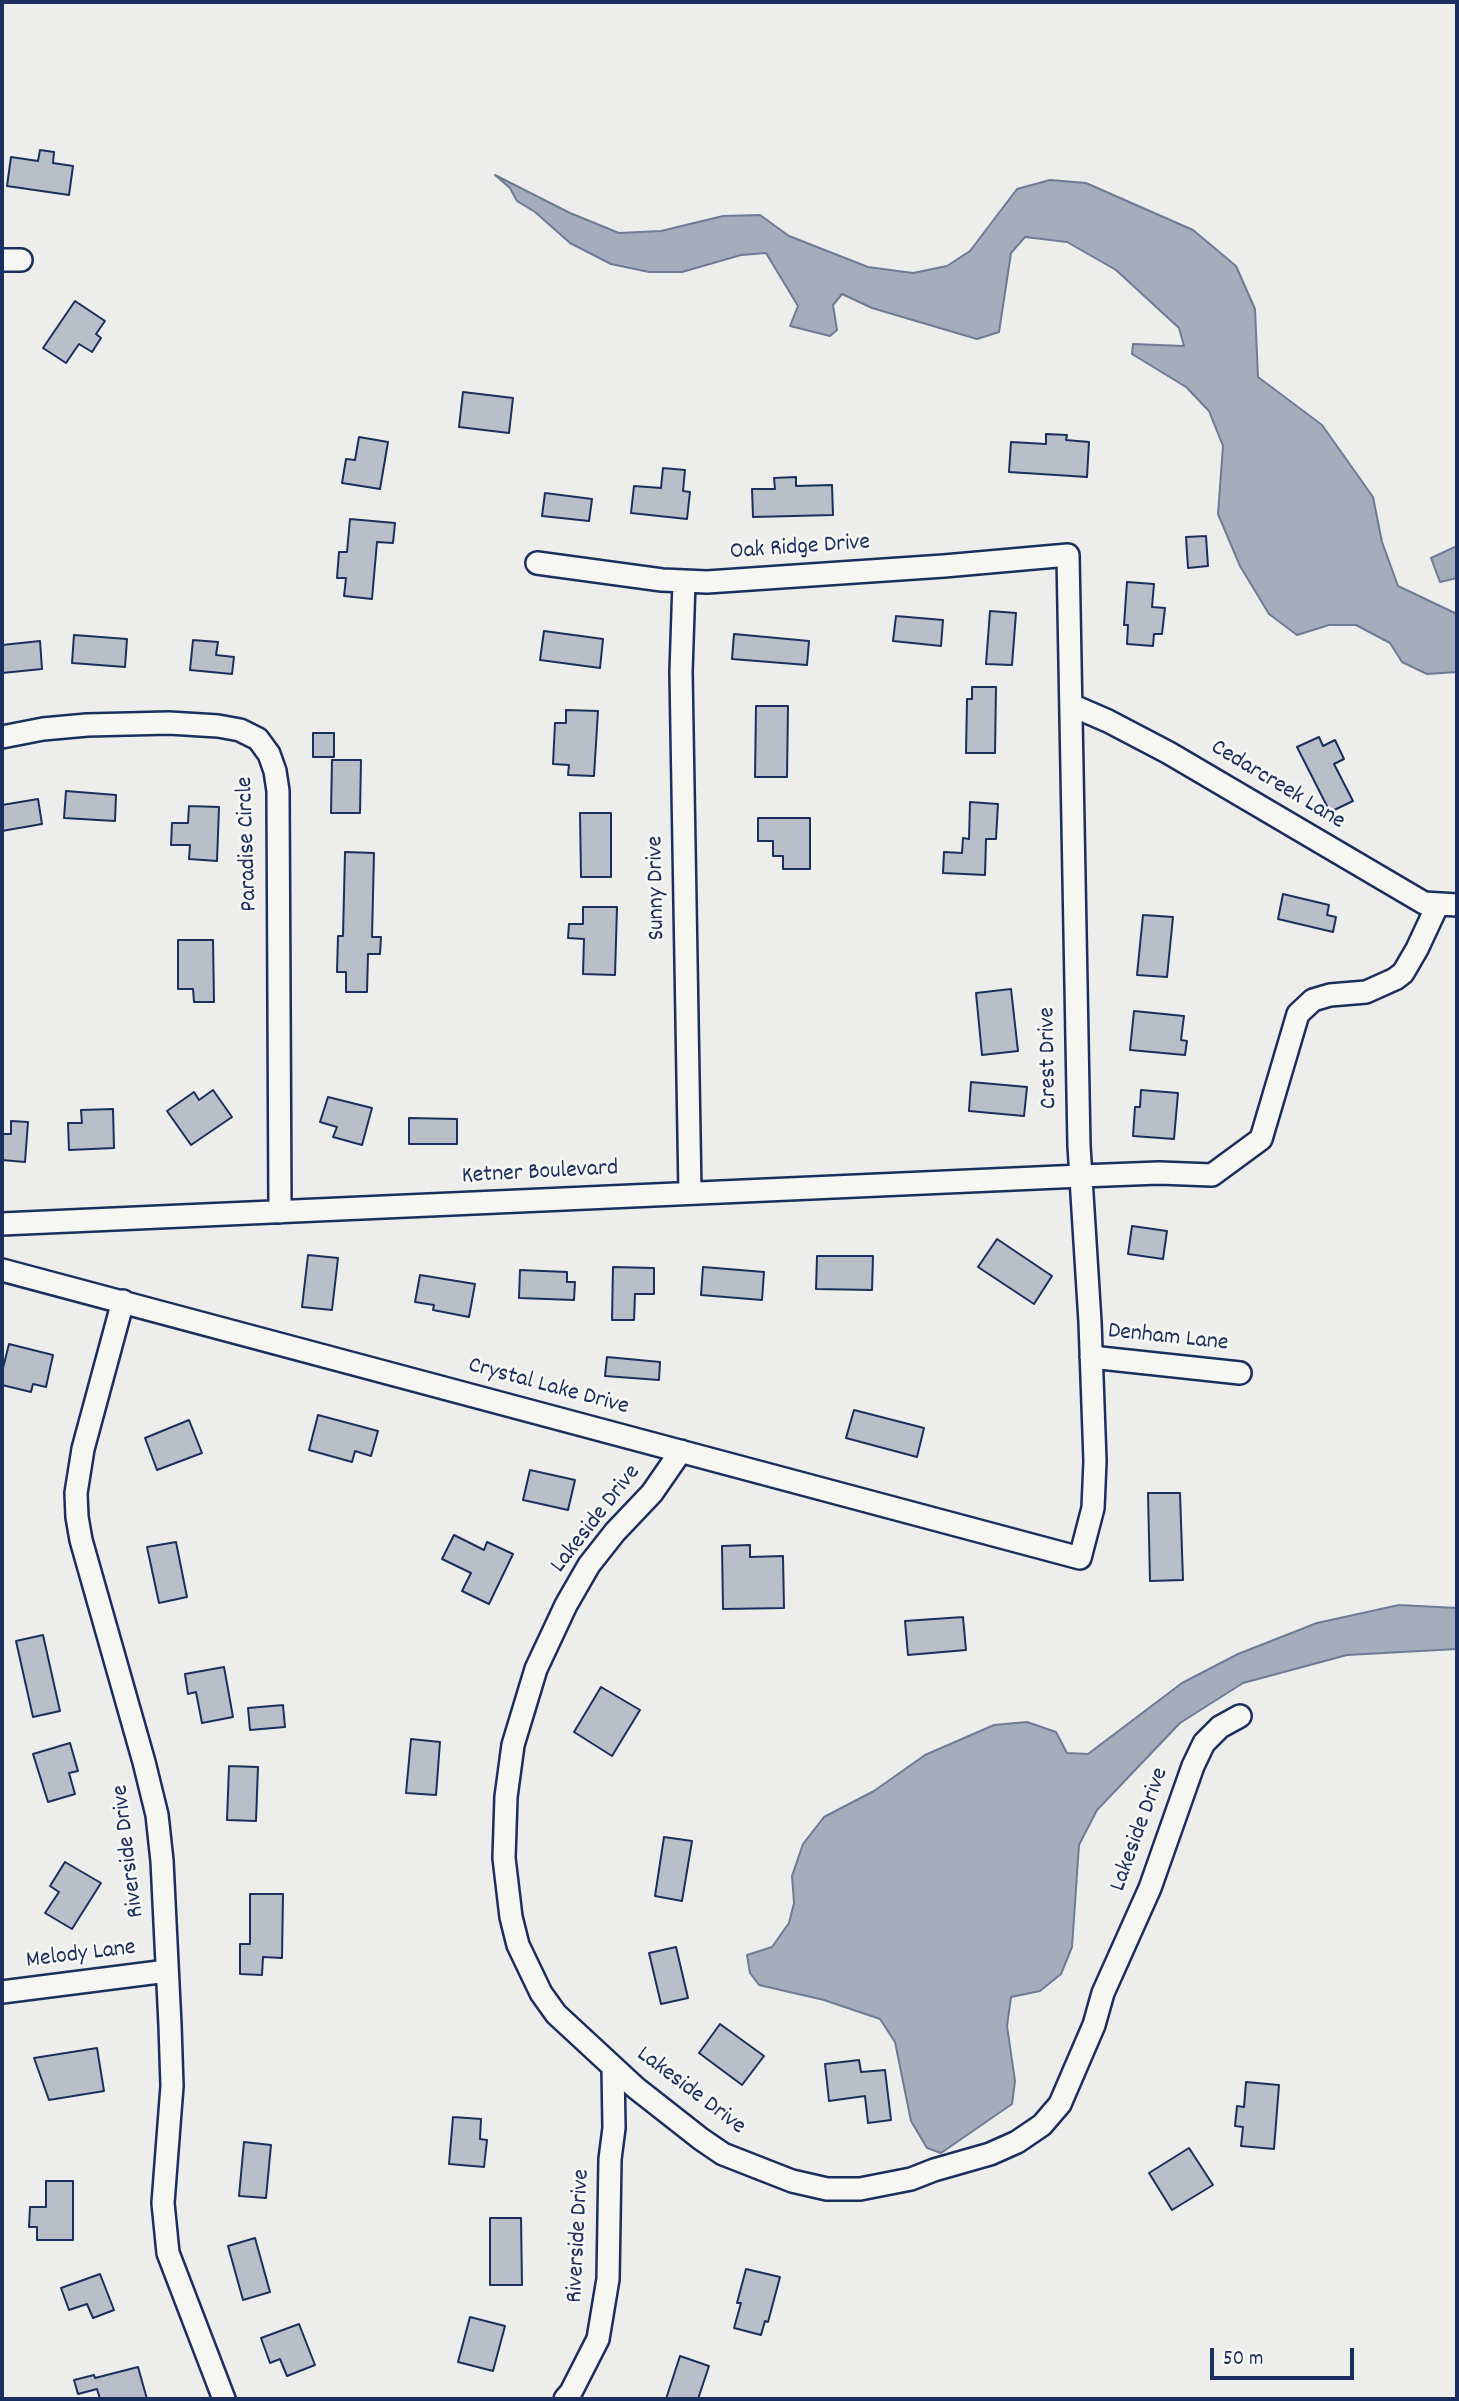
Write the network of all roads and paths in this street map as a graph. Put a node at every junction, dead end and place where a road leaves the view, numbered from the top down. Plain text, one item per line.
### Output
1 (1068, 555) joint
2 (537, 564) dead end
3 (684, 582) junction
4 (1071, 705) junction
5 (2, 737) edge
6 (1447, 905) edge
7 (1081, 1176) junction
8 (690, 1193) junction
9 (280, 1212) junction
10 (2, 1224) edge
11 (2, 1270) edge
12 (123, 1301) junction
13 (1091, 1357) junction
14 (1240, 1373) dead end
15 (681, 1451) junction
16 (1080, 1558) joint
17 (1240, 1716) dead end
18 (167, 1971) junction
19 (2, 1992) edge
20 (613, 2067) junction
21 (224, 2399) edge
22 (565, 2399) edge

1 - 3 street, Oak Ridge Drive
1 - 4 street, Crest Drive
2 - 3 street, Oak Ridge Drive
3 - 8 street, Sunny Drive
4 - 6 street, Cedarcreek Lane
4 - 7 street, Crest Drive
5 - 9 street, Paradise Circle
6 - 7 street, Ketner Boulevard
7 - 8 street, Ketner Boulevard
7 - 13 street, Crest Drive
8 - 9 street, Ketner Boulevard
9 - 10 street, Ketner Boulevard
11 - 12 street, Crystal Lake Drive
12 - 15 street, Crystal Lake Drive
12 - 18 street, Riverside Drive
13 - 14 street, Denham Lane
13 - 16 street, Crest Drive
15 - 16 street, Crystal Lake Drive
15 - 20 street, Lakeside Drive
17 - 20 street, Lakeside Drive
18 - 19 street, Melody Lane
18 - 21 street, Riverside Drive
20 - 22 street, Riverside Drive

